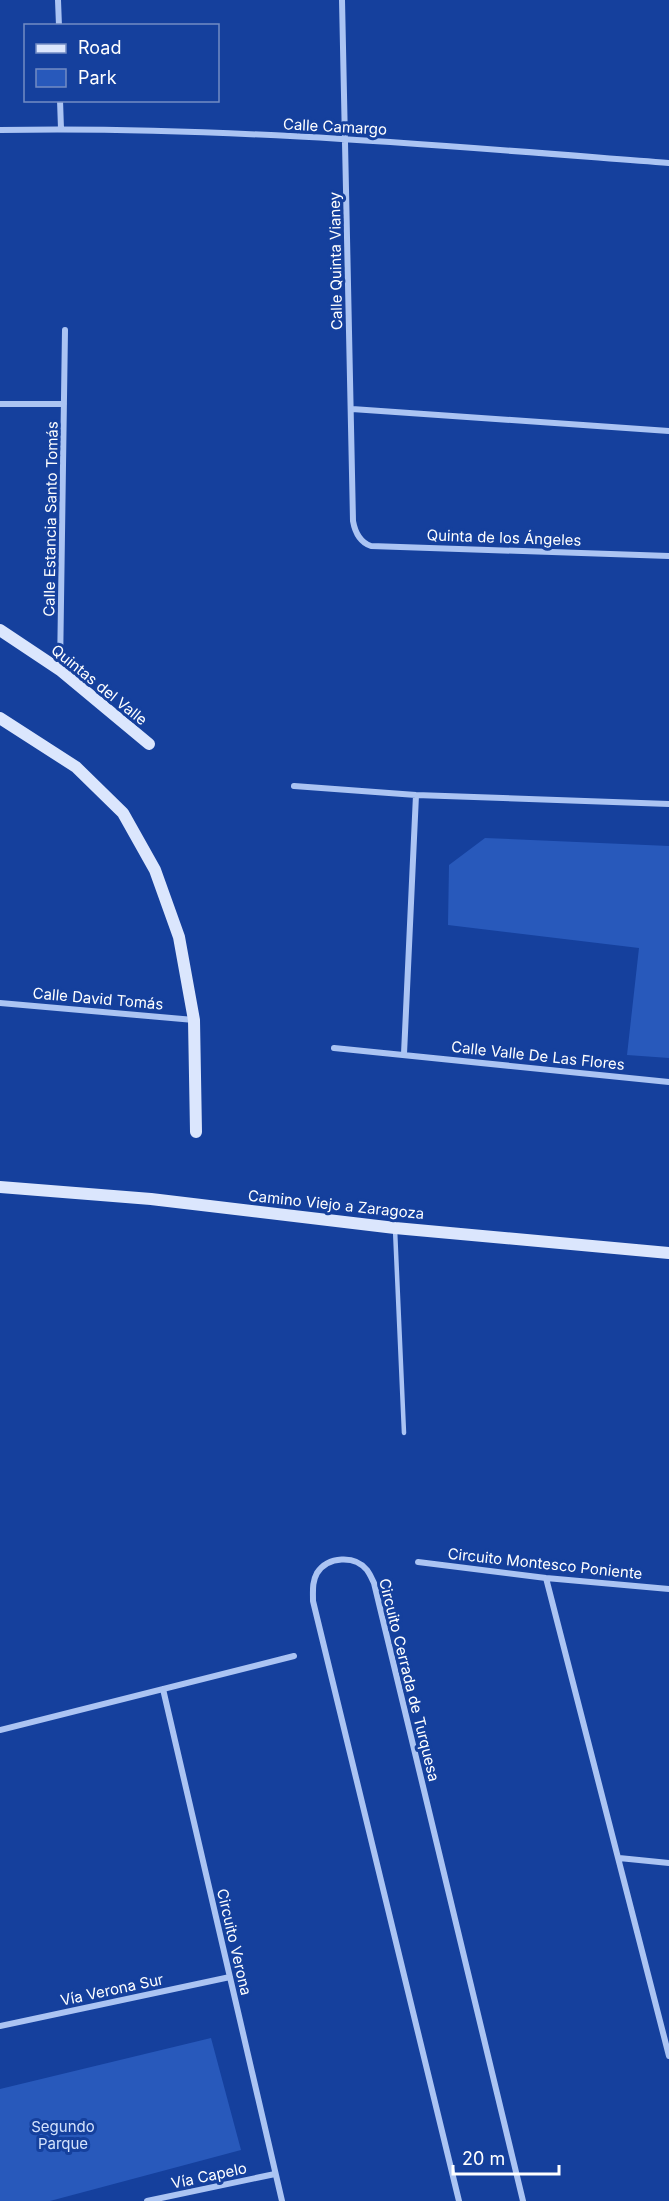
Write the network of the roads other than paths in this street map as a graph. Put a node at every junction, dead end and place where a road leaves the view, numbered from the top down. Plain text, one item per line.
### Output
1 (58, 0) edge
2 (342, 0) edge
3 (58, 24) edge
4 (60, 102) edge
5 (61, 129) junction
6 (0, 130) edge
7 (345, 138) junction
8 (669, 163) edge
9 (65, 330) dead end
10 (0, 404) edge
11 (64, 404) junction
12 (352, 409) junction
13 (669, 431) edge
14 (353, 521) joint
15 (669, 556) edge
16 (0, 630) edge
17 (60, 670) junction
18 (0, 718) edge
19 (149, 744) dead end
20 (294, 786) dead end
21 (416, 795) junction
22 (669, 804) edge
23 (0, 1003) edge
24 (194, 1020) junction
25 (334, 1048) dead end
26 (404, 1054) junction
27 (669, 1083) edge
28 (196, 1132) dead end
29 (0, 1187) edge
30 (395, 1228) junction
31 (669, 1253) edge
32 (404, 1433) dead end
33 (418, 1562) dead end
34 (546, 1578) junction
35 (669, 1589) edge
36 (294, 1656) dead end
37 (163, 1689) junction
38 (0, 1730) edge
39 (619, 1858) junction
40 (669, 1863) edge
41 (230, 1977) junction
42 (0, 2026) edge
43 (669, 2056) edge
44 (276, 2174) junction
45 (147, 2201) edge
46 (282, 2201) edge
47 (459, 2201) edge
48 (523, 2201) edge

1 - 3 street
2 - 7 street, Calle Quinta Vianey
4 - 5 street
5 - 6 street, Calle Camargo
5 - 7 street, Calle Camargo
7 - 8 street, Calle Camargo
7 - 12 street, Calle Quinta Vianey
9 - 11 street, Calle Estancia Santo Tomás
10 - 11 street, Calle Estancia Santo Tomás
11 - 17 street, Calle Estancia Santo Tomás
12 - 13 street
12 - 14 street, Calle Quinta Vianey
14 - 15 street, Quinta de los Ángeles
16 - 17 street, Quintas del Valle
17 - 19 street, Quintas del Valle
18 - 24 street
20 - 21 street
21 - 22 street
21 - 26 street
23 - 24 street, Calle David Tomás
24 - 28 street
25 - 26 street, Calle Valle De Las Flores
26 - 27 street, Calle Valle De Las Flores
29 - 30 street, Camino Viejo a Zaragoza
30 - 31 street, Camino Viejo a Zaragoza
30 - 32 lane
33 - 34 street, Circuito Montesco Poniente
34 - 35 street, Circuito Montesco Poniente
34 - 39 street
36 - 37 street
37 - 38 street
37 - 41 street, Circuito Verona
39 - 40 street
39 - 43 street
41 - 42 street, Vía Verona Sur
41 - 44 street, Circuito Verona
44 - 45 street, Vía Capelo
44 - 46 street, Circuito Verona
47 - 48 street, Circuito Cerrada de Turquesa

